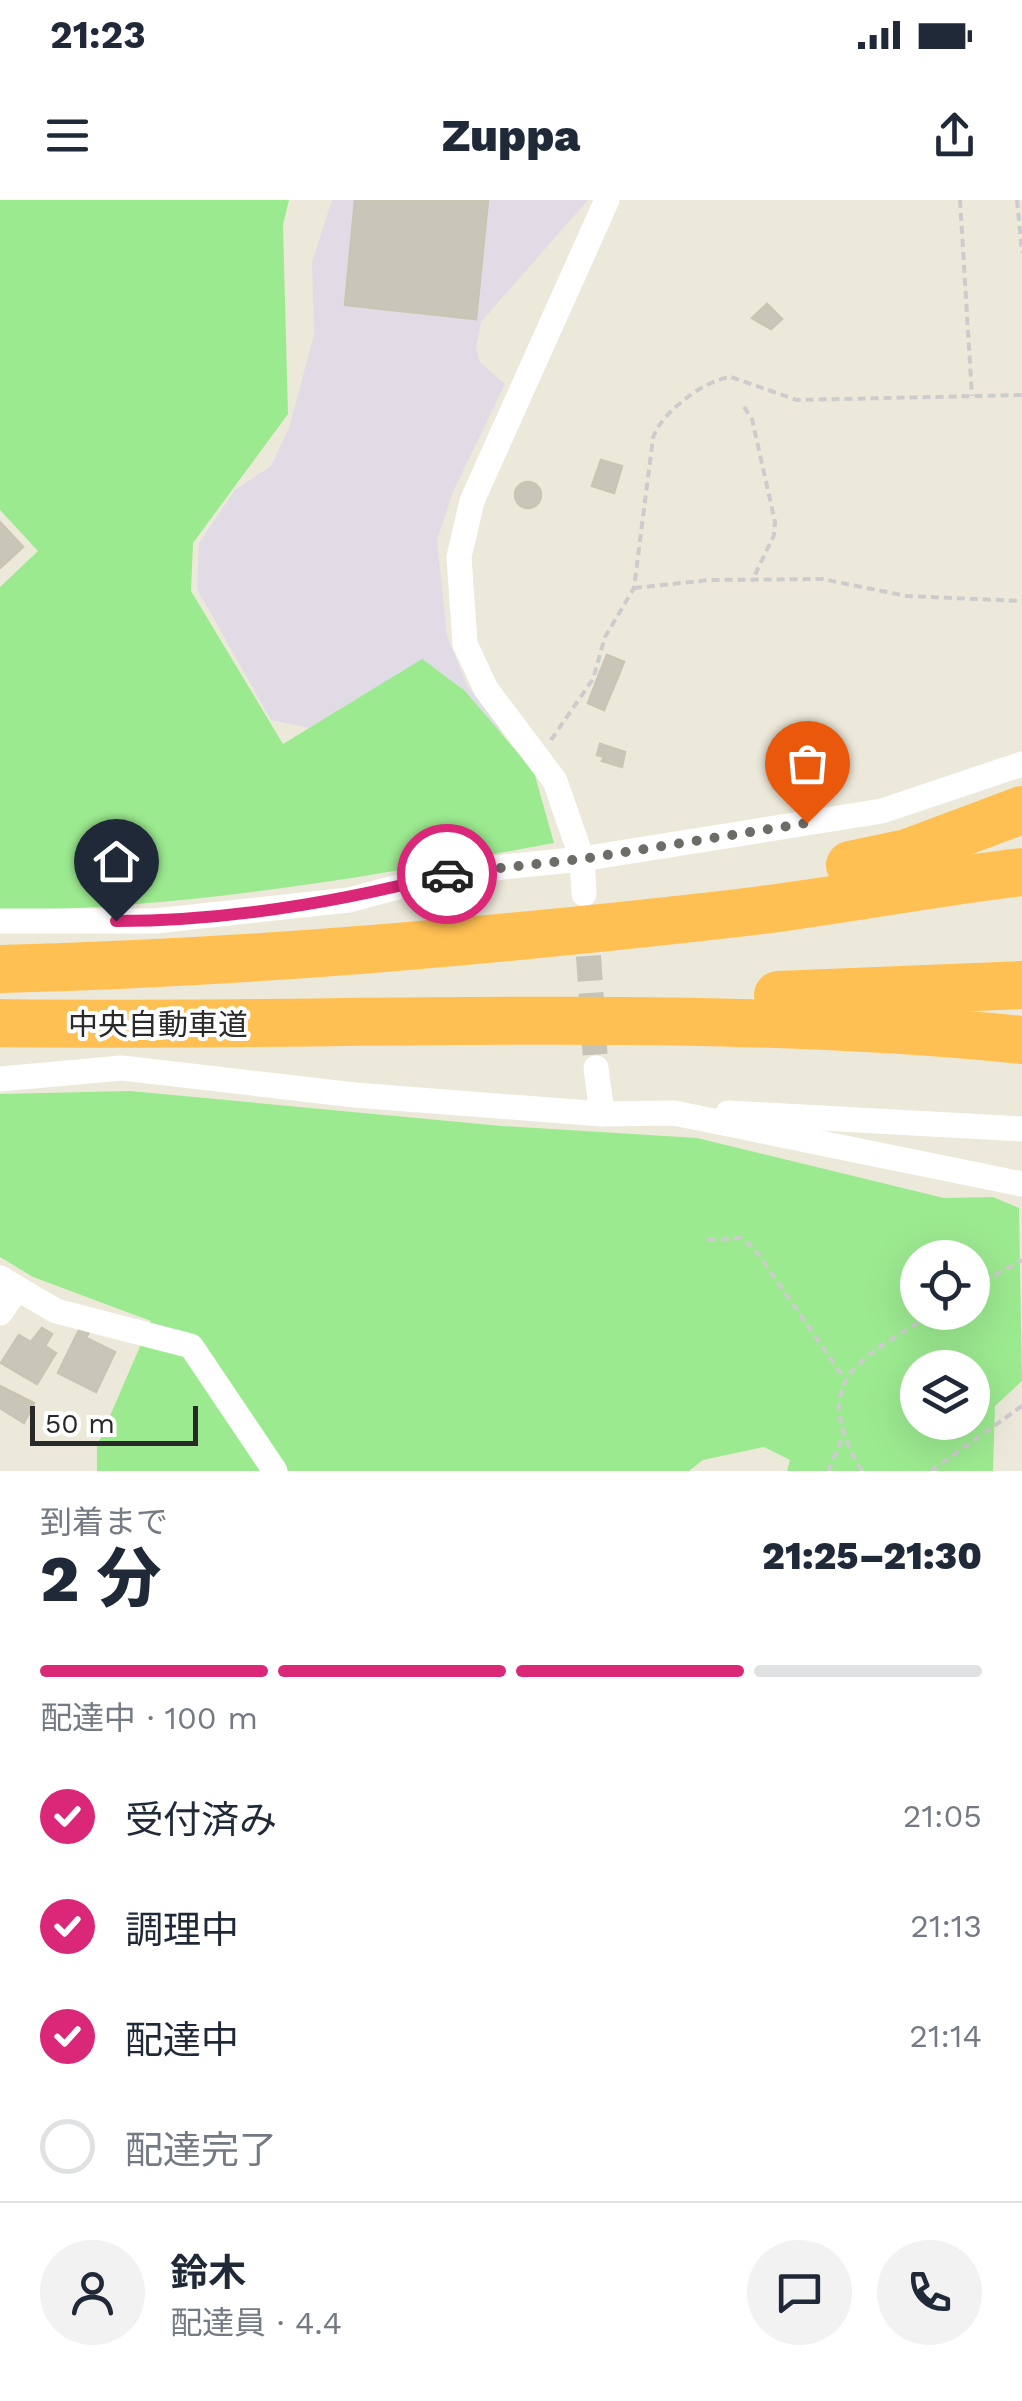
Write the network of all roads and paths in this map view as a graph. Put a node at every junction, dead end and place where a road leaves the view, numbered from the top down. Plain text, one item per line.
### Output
1 (607, 200) edge
2 (960, 200) edge
3 (1017, 200) edge
4 (1022, 253) edge
5 (1022, 395) edge
6 (972, 396) junction
7 (744, 407) dead end
8 (752, 581) junction
9 (634, 588) junction
10 (1022, 601) edge
11 (539, 755) junction
12 (1022, 764) edge
13 (1022, 810) edge
14 (582, 859) junction
15 (1022, 872) edge
16 (584, 894) tunnel mouth
17 (0, 921) edge
18 (374, 951) junction
19 (0, 970) edge
20 (1022, 985) edge
21 (0, 1023) edge
22 (316, 1023) junction
23 (1022, 1040) edge
24 (596, 1068) tunnel mouth
25 (0, 1079) edge
26 (674, 1113) junction
27 (602, 1114) junction
28 (1022, 1129) edge
29 (1022, 1184) edge
30 (708, 1240) dead end
31 (1022, 1260) edge
32 (990, 1278) edge
33 (9, 1283) edge
34 (0, 1314) edge
35 (907, 1330) edge
36 (844, 1378) junction
37 (1022, 1406) edge
38 (843, 1436) junction
39 (275, 1471) edge
40 (828, 1471) edge
41 (862, 1471) edge
42 (931, 1471) edge

1 - 11 street
2 - 6 path
3 - 4 path
5 - 6 path
6 - 9 path
7 - 8 path
8 - 9 path
8 - 10 path
9 - 11 path
11 - 14 street
12 - 14 street
13 - 18 highway
14 - 16 street
14 - 17 street
15 - 18 highway
18 - 19 highway, 中央自動車道
20 - 22 highway
21 - 22 highway, 中央自動車道
22 - 23 highway
24 - 27 street
25 - 27 street
26 - 27 street
26 - 28 street
26 - 29 street
30 - 36 path
31 - 32 path
33 - 34 street
33 - 39 street
35 - 36 path
36 - 38 path
37 - 42 path
38 - 40 path
38 - 41 path

